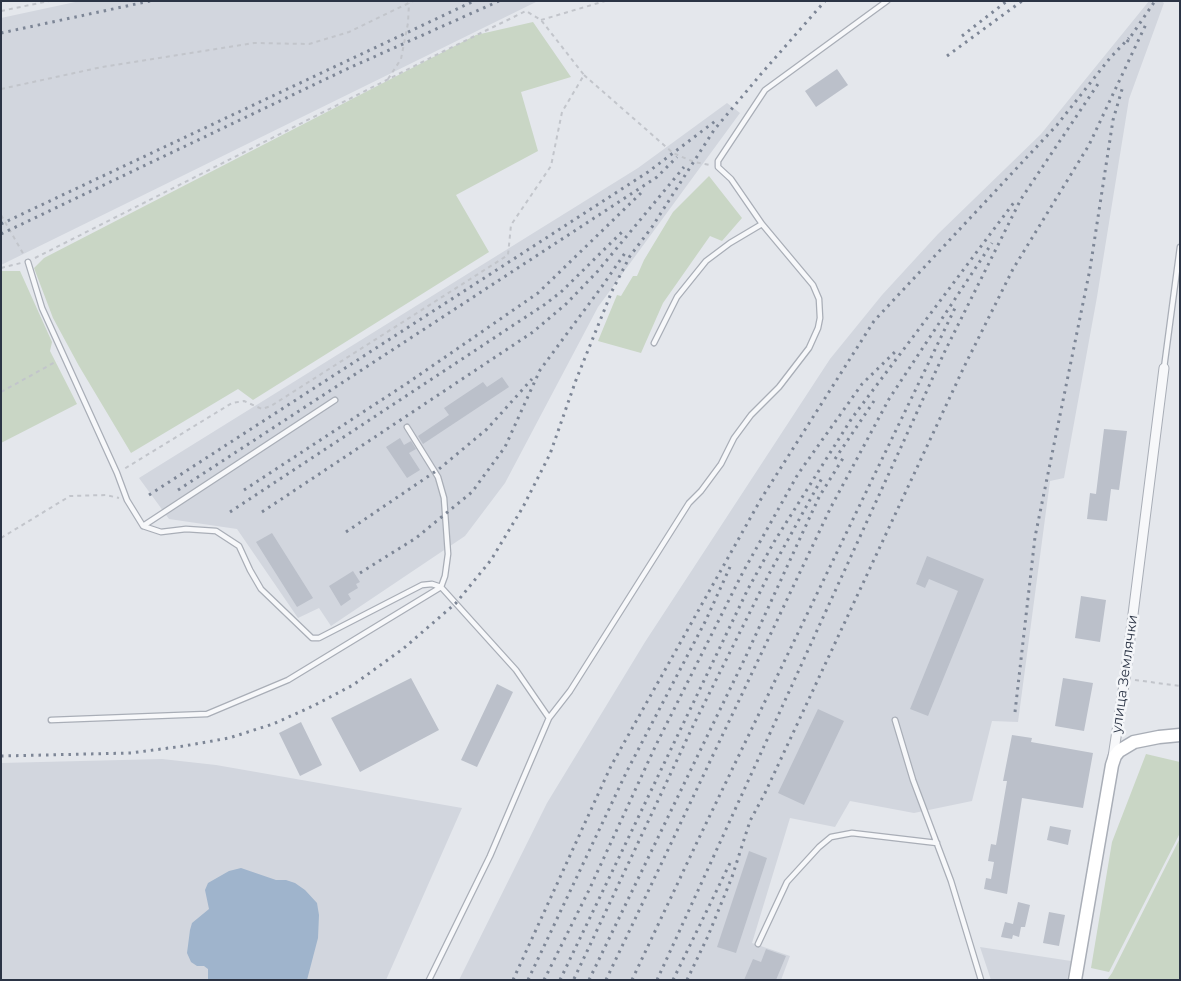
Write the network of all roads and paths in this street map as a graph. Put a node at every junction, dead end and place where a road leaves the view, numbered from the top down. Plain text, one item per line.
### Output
1 (49, 1) edge
2 (413, 1) edge
3 (605, 1) edge
4 (887, 1) edge
5 (409, 3) junction
6 (1, 11) edge
7 (541, 20) junction
8 (584, 76) junction
9 (388, 79) junction
10 (1, 89) edge
11 (718, 167) junction
12 (1, 215) edge
13 (762, 224) junction
14 (1180, 247) edge
15 (28, 262) junction
16 (1, 268) edge
17 (654, 343) dead end
18 (64, 357) junction
19 (1164, 368) joint
20 (1, 392) edge
21 (335, 400) dead end
22 (407, 427) dead end
23 (117, 473) junction
24 (127, 500) junction
25 (143, 526) junction
26 (1, 538) edge
27 (441, 587) junction
28 (1125, 678) junction
29 (1180, 686) edge
30 (549, 718) junction
31 (51, 720) dead end
32 (895, 720) dead end
33 (1180, 735) edge
34 (1112, 765) junction
35 (937, 843) junction
36 (758, 944) dead end
37 (429, 980) edge
38 (981, 980) edge
39 (1076, 980) edge

1 - 6 path
2 - 5 path
3 - 7 path
4 - 11 lane
5 - 9 path
5 - 10 path
7 - 8 path
7 - 9 path
8 - 11 path
8 - 23 path
9 - 15 path
11 - 13 lane
12 - 15 path
13 - 17 lane
13 - 30 lane
14 - 19 lane
15 - 16 path
15 - 18 lane
18 - 20 path
18 - 23 lane
19 - 28 street, улица Землячки
21 - 25 lane
22 - 27 lane
23 - 24 lane
24 - 25 lane
24 - 26 path
25 - 27 lane
27 - 30 lane
27 - 31 lane
28 - 29 path
28 - 34 street, улица Землячки
30 - 37 lane
32 - 35 lane
33 - 34 street
34 - 39 street, улица Землячки
35 - 36 lane
35 - 38 lane

